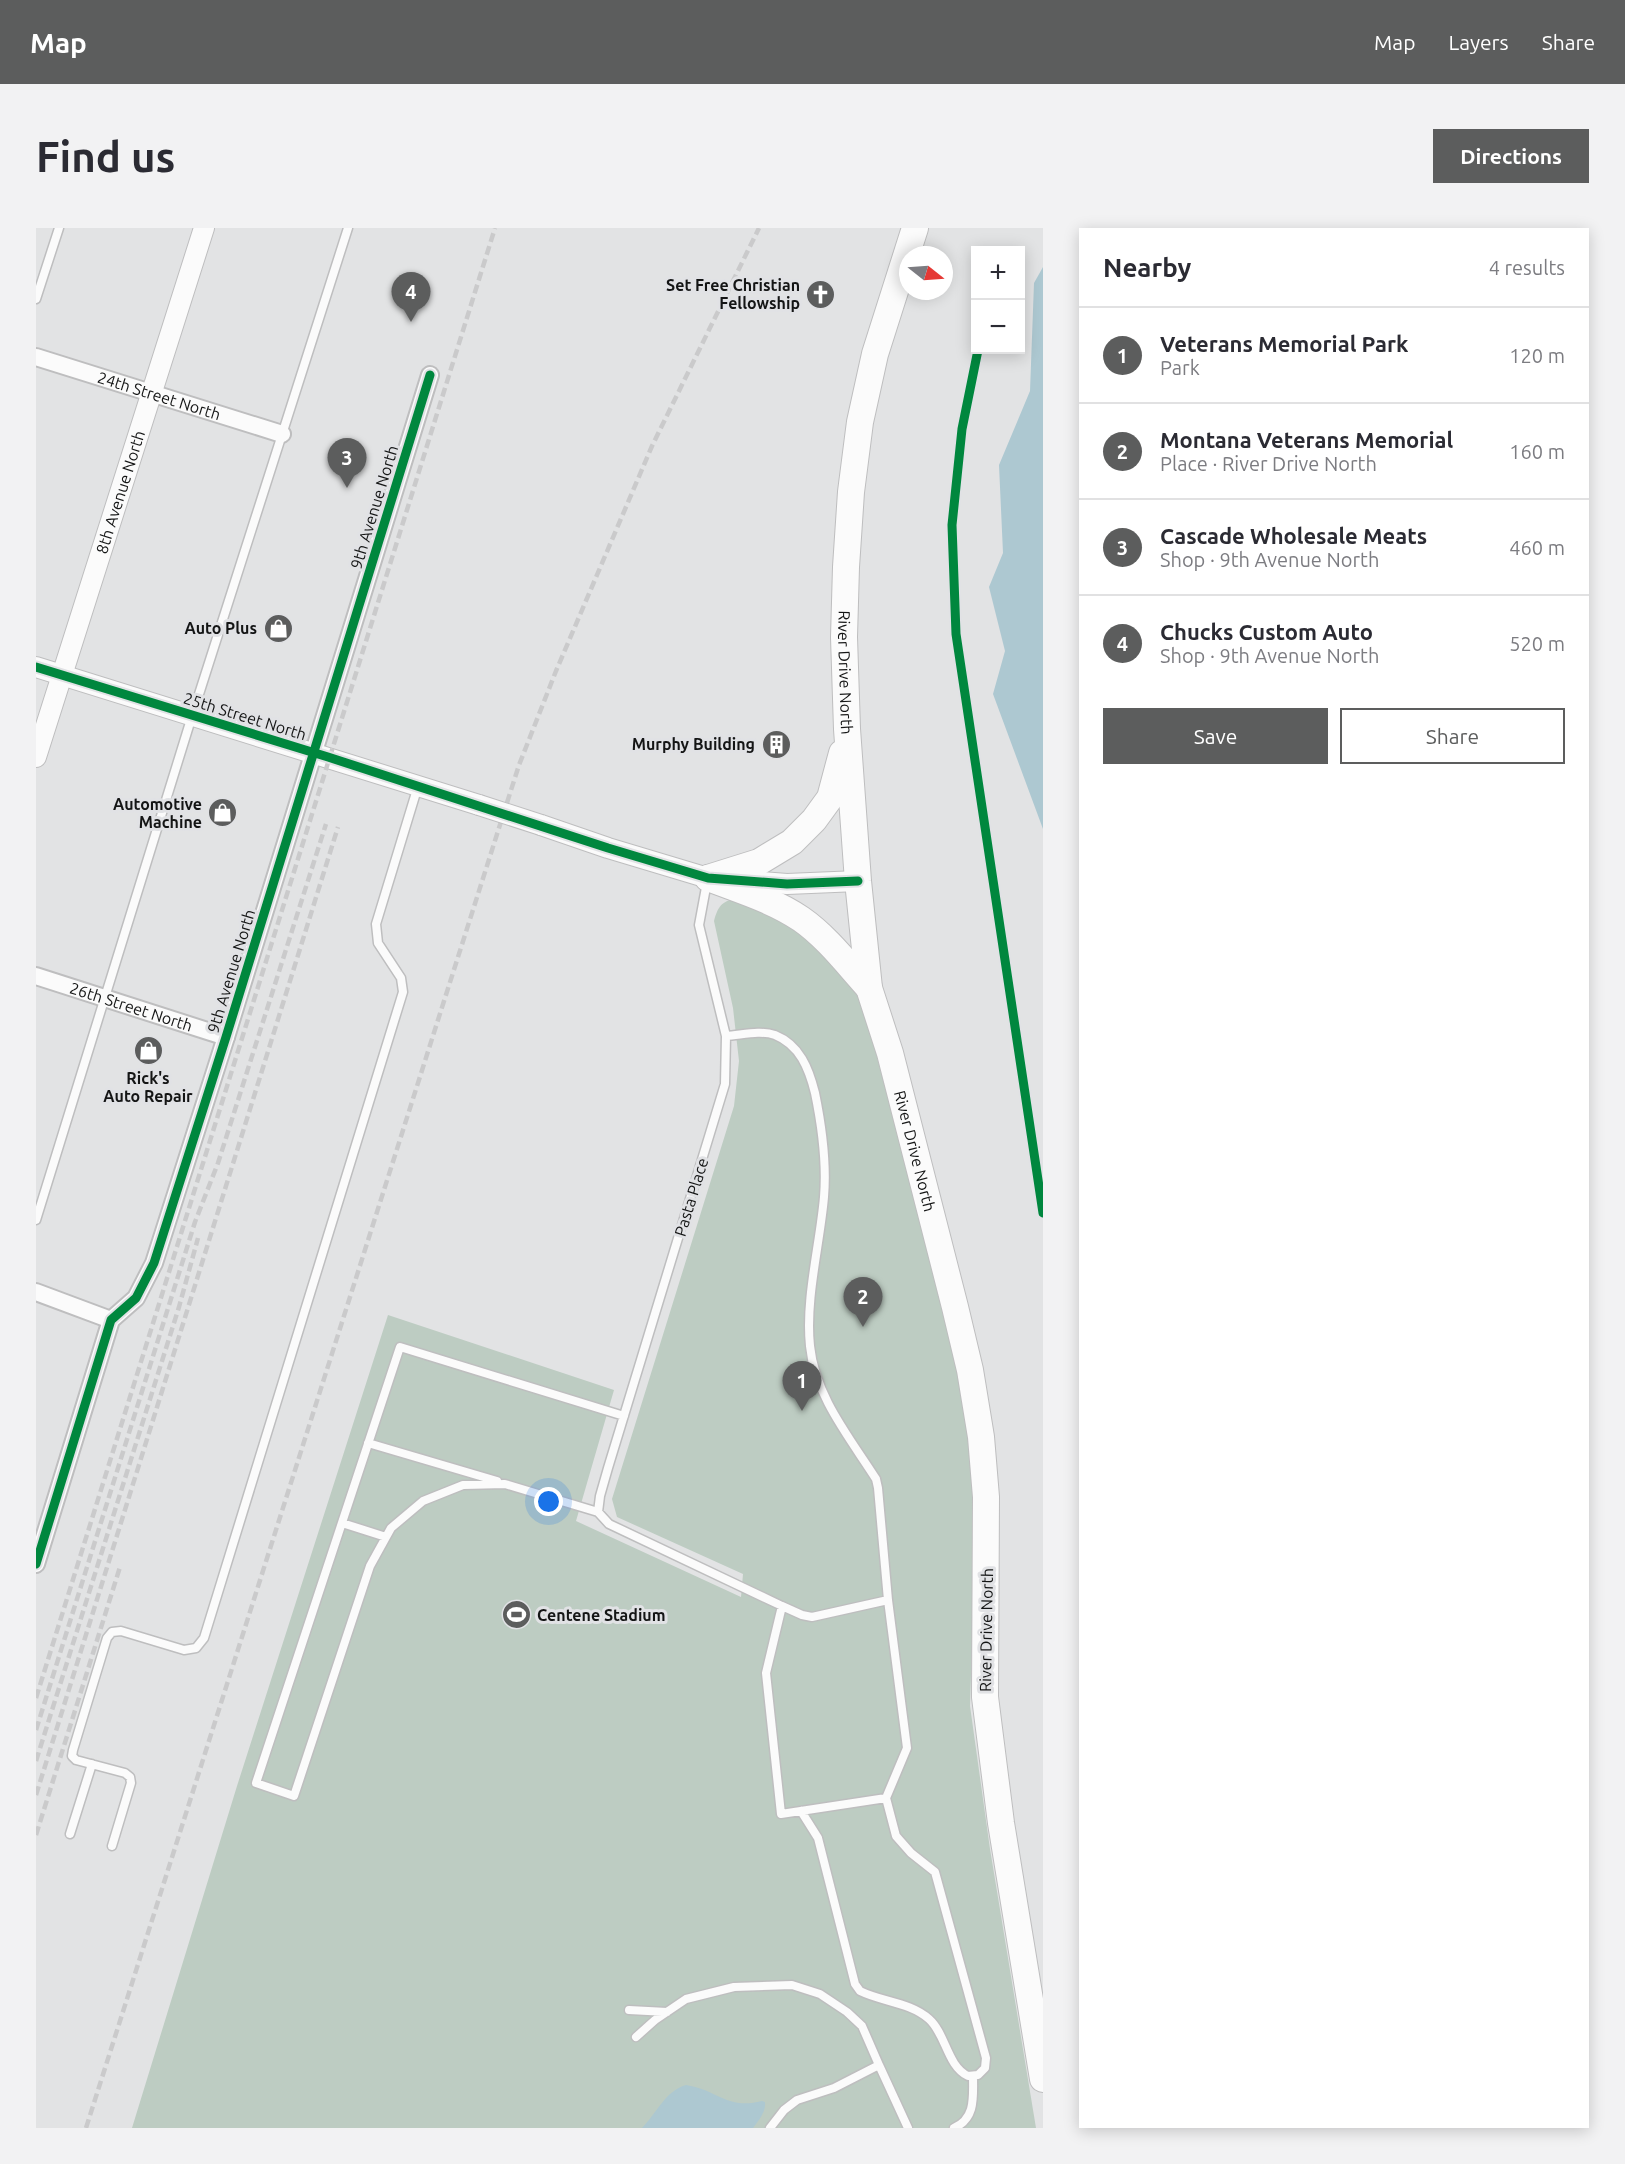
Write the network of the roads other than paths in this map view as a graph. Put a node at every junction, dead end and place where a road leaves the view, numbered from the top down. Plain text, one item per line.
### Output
1 (59, 228) edge
2 (204, 228) edge
3 (348, 228) edge
4 (915, 228) edge
5 (36, 299) edge
6 (36, 357) edge
7 (430, 375) dead end
8 (151, 393) junction
9 (282, 434) junction
10 (36, 667) edge
11 (62, 675) junction
12 (192, 716) junction
13 (847, 729) junction
14 (314, 753) junction
15 (36, 757) edge
16 (418, 786) junction
17 (708, 878) junction
18 (858, 881) junction
19 (36, 976) edge
20 (869, 988) junction
21 (104, 998) junction
22 (726, 1036) junction
23 (226, 1037) junction
24 (36, 1220) edge
25 (36, 1292) edge
26 (111, 1320) junction
27 (624, 1416) junction
28 (368, 1443) junction
29 (505, 1484) junction
30 (598, 1512) junction
31 (342, 1523) junction
32 (386, 1537) junction
33 (36, 1564) edge
34 (888, 1600) junction
35 (782, 1606) junction
36 (92, 1764) junction
37 (886, 1798) junction
38 (801, 1811) junction
39 (70, 1834) dead end
40 (112, 1846) dead end
41 (629, 2010) dead end
42 (668, 2012) junction
43 (636, 2037) dead end
44 (879, 2065) junction
45 (973, 2076) junction
46 (1043, 2079) edge
47 (770, 2128) edge
48 (908, 2128) edge
49 (954, 2128) edge

1 - 5 lane
2 - 8 street, 8th Avenue North
3 - 9 lane
4 - 13 main road, River Drive North
6 - 8 street, 24th Street North
7 - 14 street, 9th Avenue North
8 - 9 street, 24th Street North
8 - 11 street, 8th Avenue North
9 - 12 lane
10 - 11 street, 25th Street North
11 - 12 street, 25th Street North
11 - 15 street, 8th Avenue North
12 - 14 street, 25th Street North
12 - 21 lane
13 - 17 main road
13 - 18 main road, River Drive North
14 - 16 street, 25th Street North
14 - 23 street, 9th Avenue North
16 - 17 street, 25th Street North, bridge
16 - 36 lane
17 - 18 street
17 - 20 main road
17 - 22 lane, Pasta Place
18 - 20 main road, River Drive North
19 - 21 street, 26th Street North
20 - 46 main road, River Drive North
21 - 23 street, 26th Street North
21 - 24 lane
22 - 27 lane, Pasta Place
22 - 34 lane
23 - 26 street, 9th Avenue North
25 - 26 street
26 - 33 street
27 - 28 lane
27 - 30 lane, Pasta Place
28 - 29 lane
28 - 31 lane
29 - 30 lane
29 - 32 lane
30 - 35 lane
31 - 32 lane
31 - 32 lane
34 - 35 lane
34 - 37 lane
35 - 38 lane
36 - 39 lane
36 - 40 lane
37 - 38 lane
37 - 45 lane
38 - 45 lane
41 - 42 lane
42 - 43 lane
42 - 44 lane
44 - 47 lane
44 - 48 lane
45 - 49 lane

